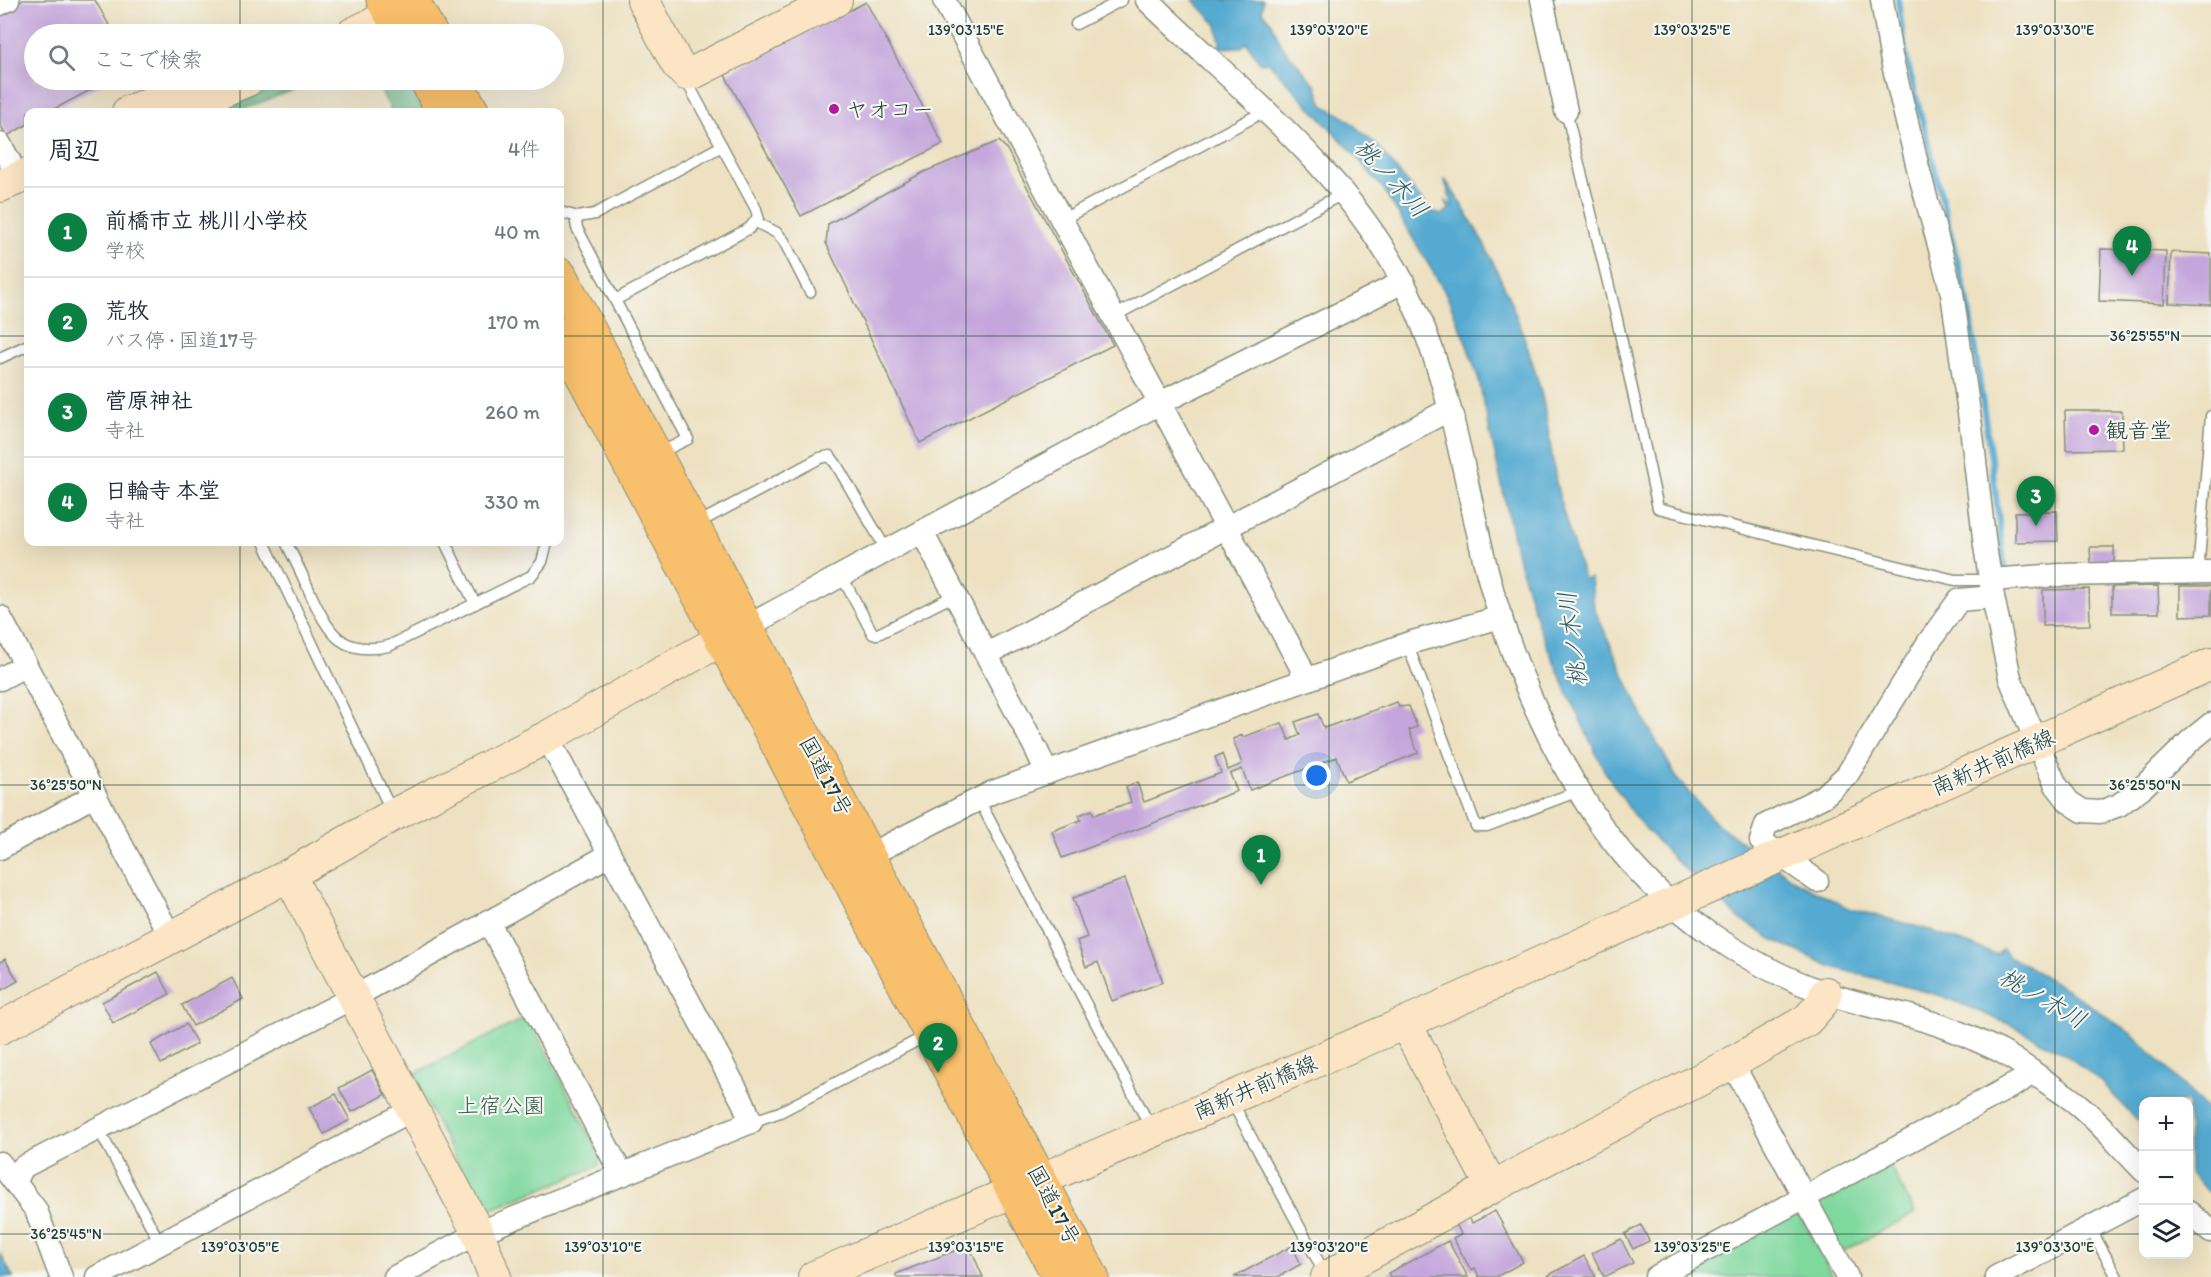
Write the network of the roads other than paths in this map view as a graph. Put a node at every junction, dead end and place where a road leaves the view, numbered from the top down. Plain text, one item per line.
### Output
1 (8, 0) edge
2 (643, 0) edge
3 (836, 0) edge
4 (945, 0) edge
5 (1122, 0) edge
6 (1147, 0) edge
7 (1542, 0) edge
8 (1882, 0) edge
9 (0, 4) edge
10 (404, 9) edge
11 (357, 24) edge
12 (373, 24) edge
13 (420, 24) edge
14 (1076, 24) dead end
15 (686, 74) junction
16 (182, 90) edge
17 (224, 90) edge
18 (431, 90) edge
19 (461, 90) edge
20 (138, 108) edge
21 (182, 108) edge
22 (441, 108) edge
23 (471, 108) edge
24 (1266, 111) junction
25 (1566, 111) joint
26 (722, 146) junction
27 (1345, 195) junction
28 (564, 213) edge
29 (578, 217) junction
30 (1063, 219) junction
31 (756, 222) junction
32 (1403, 282) junction
33 (564, 283) edge
34 (810, 292) dead end
35 (615, 300) junction
36 (1114, 316) junction
37 (564, 340) edge
38 (24, 347) edge
39 (0, 358) edge
40 (1160, 403) junction
41 (1453, 416) junction
42 (2211, 416) edge
43 (655, 455) junction
44 (692, 526) junction
45 (1226, 527) junction
46 (922, 532) junction
47 (266, 546) edge
48 (288, 546) edge
49 (447, 546) edge
50 (546, 546) edge
51 (887, 550) junction
52 (2205, 572) edge
53 (841, 575) junction
54 (1991, 588) junction
55 (955, 595) junction
56 (475, 604) junction
57 (0, 616) edge
58 (1502, 617) junction
59 (734, 633) junction
60 (1407, 643) junction
61 (987, 654) junction
62 (2211, 664) edge
63 (26, 665) junction
64 (0, 679) edge
65 (1305, 680) junction
66 (2211, 724) edge
67 (547, 736) junction
68 (2037, 743) junction
69 (1047, 773) junction
70 (1581, 794) junction
71 (95, 795) junction
72 (978, 798) junction
73 (393, 815) junction
74 (0, 848) edge
75 (609, 855) junction
76 (869, 855) junction
77 (1776, 856) junction
78 (289, 875) junction
79 (1817, 881) dead end
80 (1683, 899) junction
81 (488, 921) junction
82 (170, 936) junction
83 (1826, 993) junction
84 (354, 997) junction
85 (1405, 1023) junction
86 (0, 1028) edge
87 (930, 1034) junction
88 (1732, 1063) junction
89 (2030, 1070) junction
90 (1230, 1097) junction
91 (412, 1110) junction
92 (751, 1122) junction
93 (98, 1127) junction
94 (1152, 1131) junction
95 (0, 1163) edge
96 (2139, 1166) edge
97 (622, 1174) junction
98 (15, 1182) junction
99 (1027, 1186) junction
100 (1492, 1188) junction
101 (1805, 1197) junction
102 (2139, 1202) edge
103 (2193, 1216) edge
104 (2090, 1228) junction
105 (2211, 1232) edge
106 (478, 1233) junction
107 (160, 1244) junction
108 (823, 1275) edge
109 (61, 1277) edge
110 (97, 1277) edge
111 (395, 1277) edge
112 (495, 1277) edge
113 (1059, 1277) edge
114 (1092, 1277) edge
115 (1327, 1277) edge
116 (1656, 1277) edge
117 (1847, 1277) edge
118 (1996, 1277) edge
119 (2116, 1277) edge

1 - 9 street
2 - 15 street
3 - 15 street
4 - 30 street
5 - 14 lane
6 - 24 street
7 - 25 street
8 - 54 street
10 - 11 street
10 - 12 street
10 - 13 highway
15 - 26 lane
16 - 20 street
17 - 21 street
18 - 22 highway
19 - 23 highway
24 - 27 street
24 - 30 lane
25 - 54 lane
26 - 29 lane
26 - 31 lane
27 - 32 street
27 - 36 lane
28 - 29 lane
29 - 35 lane
30 - 36 street
31 - 34 lane
31 - 35 lane
32 - 40 street
32 - 41 street
33 - 43 highway, 国道17号
35 - 43 lane
36 - 40 street
37 - 59 highway, 国道17号
38 - 39 lane
40 - 45 street
40 - 46 street
41 - 45 street
41 - 58 street
42 - 52 lane
43 - 44 highway, 国道17号
44 - 51 lane
44 - 59 highway, 国道17号
45 - 61 street
45 - 65 street
46 - 51 street
46 - 55 street
47 - 73 lane
48 - 56 lane
49 - 56 lane
50 - 56 lane
51 - 53 street
52 - 54 street
53 - 55 lane
53 - 59 street
54 - 68 street
54 - 77 street
55 - 61 street
57 - 63 street
58 - 60 street
58 - 70 street
59 - 67 street
59 - 76 highway, 国道17号
59 - 87 highway, 国道17号
60 - 65 street
60 - 70 lane
61 - 69 street
62 - 68 street, 南新井前橋線
63 - 64 street
63 - 71 street
65 - 69 street
66 - 68 street
67 - 73 street
67 - 75 street
68 - 77 street, 南新井前橋線
69 - 72 street
70 - 80 street
71 - 74 street
71 - 82 street
72 - 76 street
72 - 94 lane
73 - 78 street
75 - 81 street
75 - 92 street
76 - 99 highway, 国道17号
77 - 79 street
77 - 80 street, 南新井前橋線
78 - 82 street
78 - 84 street
80 - 83 street
80 - 85 street, 南新井前橋線
81 - 84 street
81 - 97 street
82 - 86 street
83 - 88 street
83 - 89 street
84 - 91 street
84 - 93 street
85 - 90 street, 南新井前橋線
85 - 100 street
87 - 92 lane
87 - 99 highway, 国道17号
88 - 100 street
88 - 101 street
89 - 96 street
89 - 101 street
90 - 94 street, 南新井前橋線
90 - 115 lane
91 - 106 street
91 - 107 street
92 - 97 street
93 - 98 street
93 - 107 lane
94 - 99 street, 南新井前橋線
95 - 98 street
97 - 106 street
98 - 109 street
99 - 108 street, 南新井前橋線
99 - 113 highway, 国道17号
99 - 114 highway, 国道17号
100 - 115 street
101 - 116 street
101 - 117 street
102 - 104 street
103 - 105 street
104 - 118 street
104 - 119 lane
106 - 111 street
106 - 112 street
107 - 110 street

